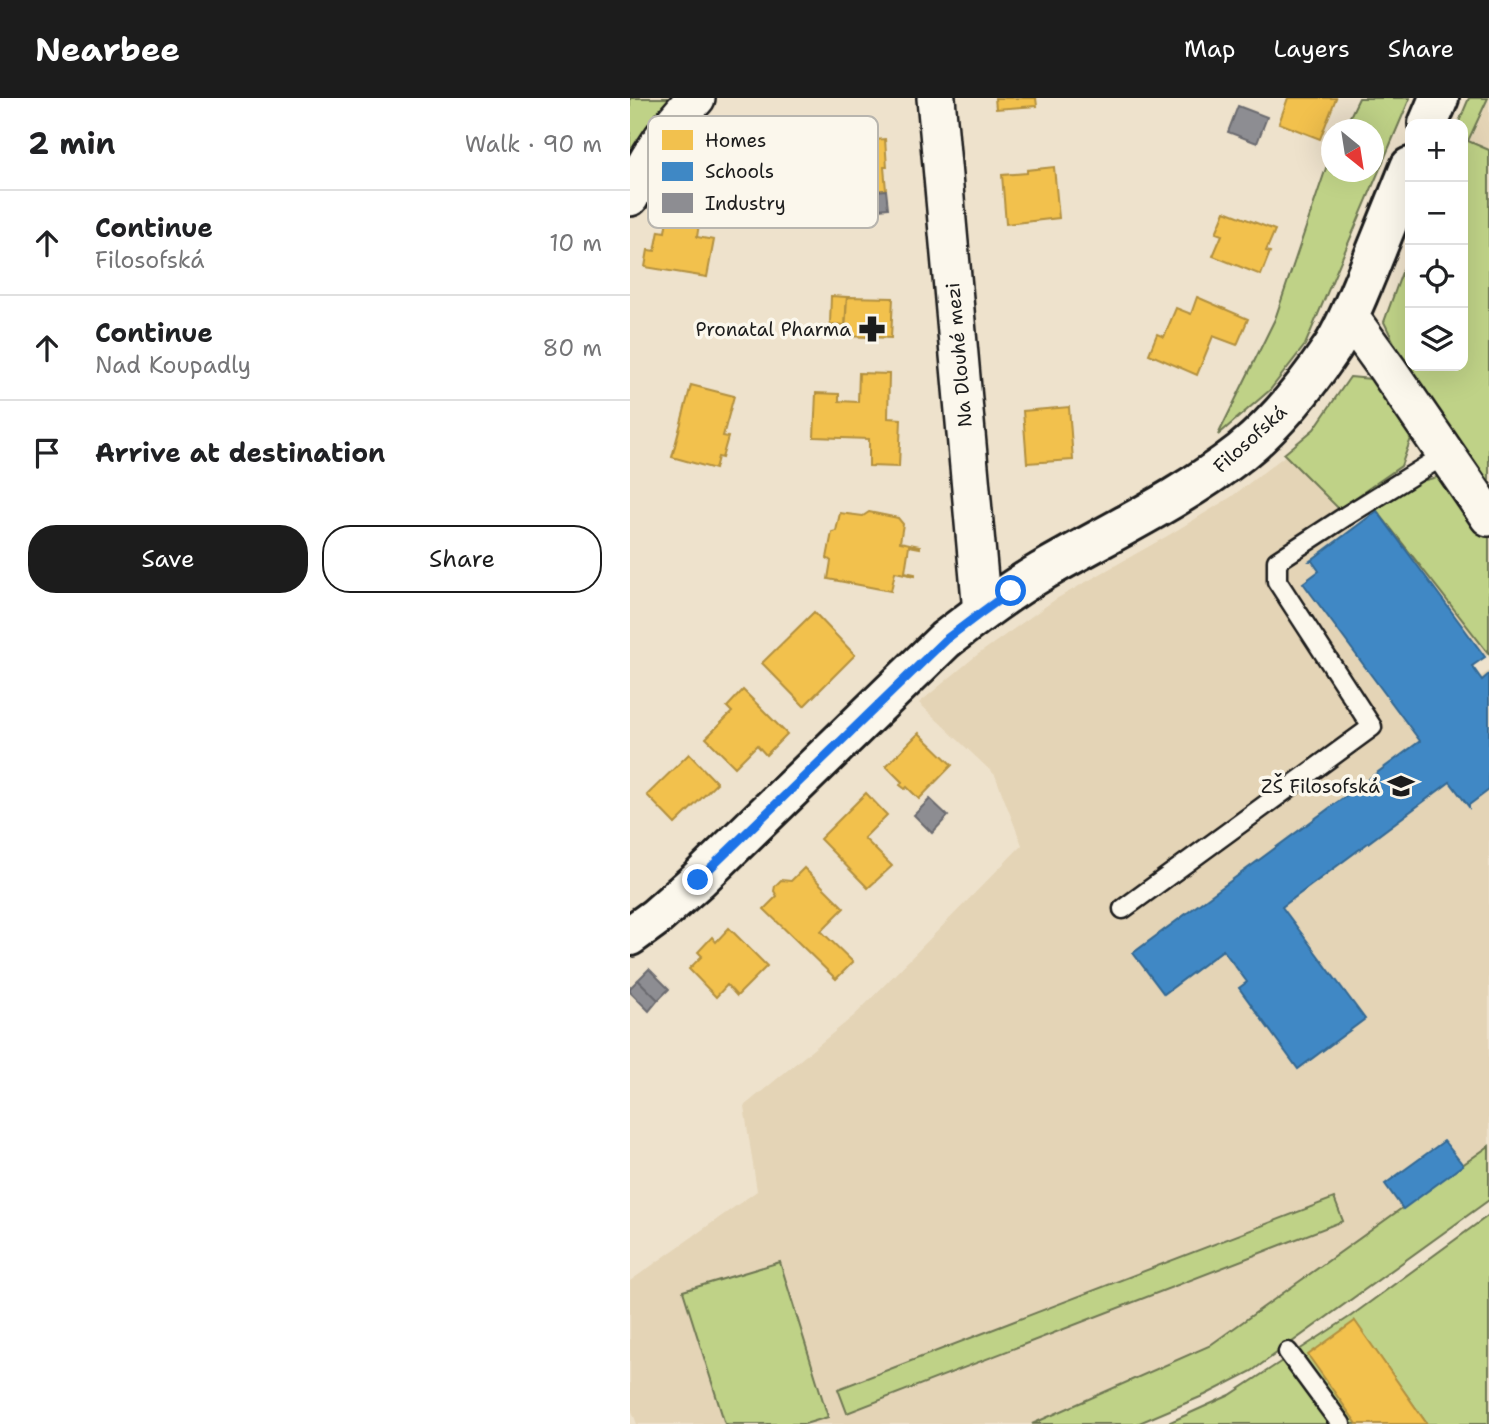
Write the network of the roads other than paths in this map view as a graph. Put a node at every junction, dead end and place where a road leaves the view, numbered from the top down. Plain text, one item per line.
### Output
1 (696, 98) edge
2 (936, 98) edge
3 (1439, 98) edge
4 (679, 116) edge
5 (1430, 119) edge
6 (648, 163) edge
7 (1405, 179) edge
8 (630, 197) edge
9 (1349, 316) junction
10 (1446, 454) junction
11 (1489, 517) edge
12 (982, 612) junction
13 (1124, 909) dead end
14 (630, 936) edge
15 (1288, 1352) dead end
16 (1341, 1424) edge

1 - 4 street
2 - 12 street, Na Dlouhé mezi
3 - 5 street
6 - 8 street
7 - 9 street, Filosofská
9 - 10 street
9 - 12 street, Filosofská
10 - 11 street
10 - 13 lane
12 - 14 street, Filosofská
15 - 16 lane

